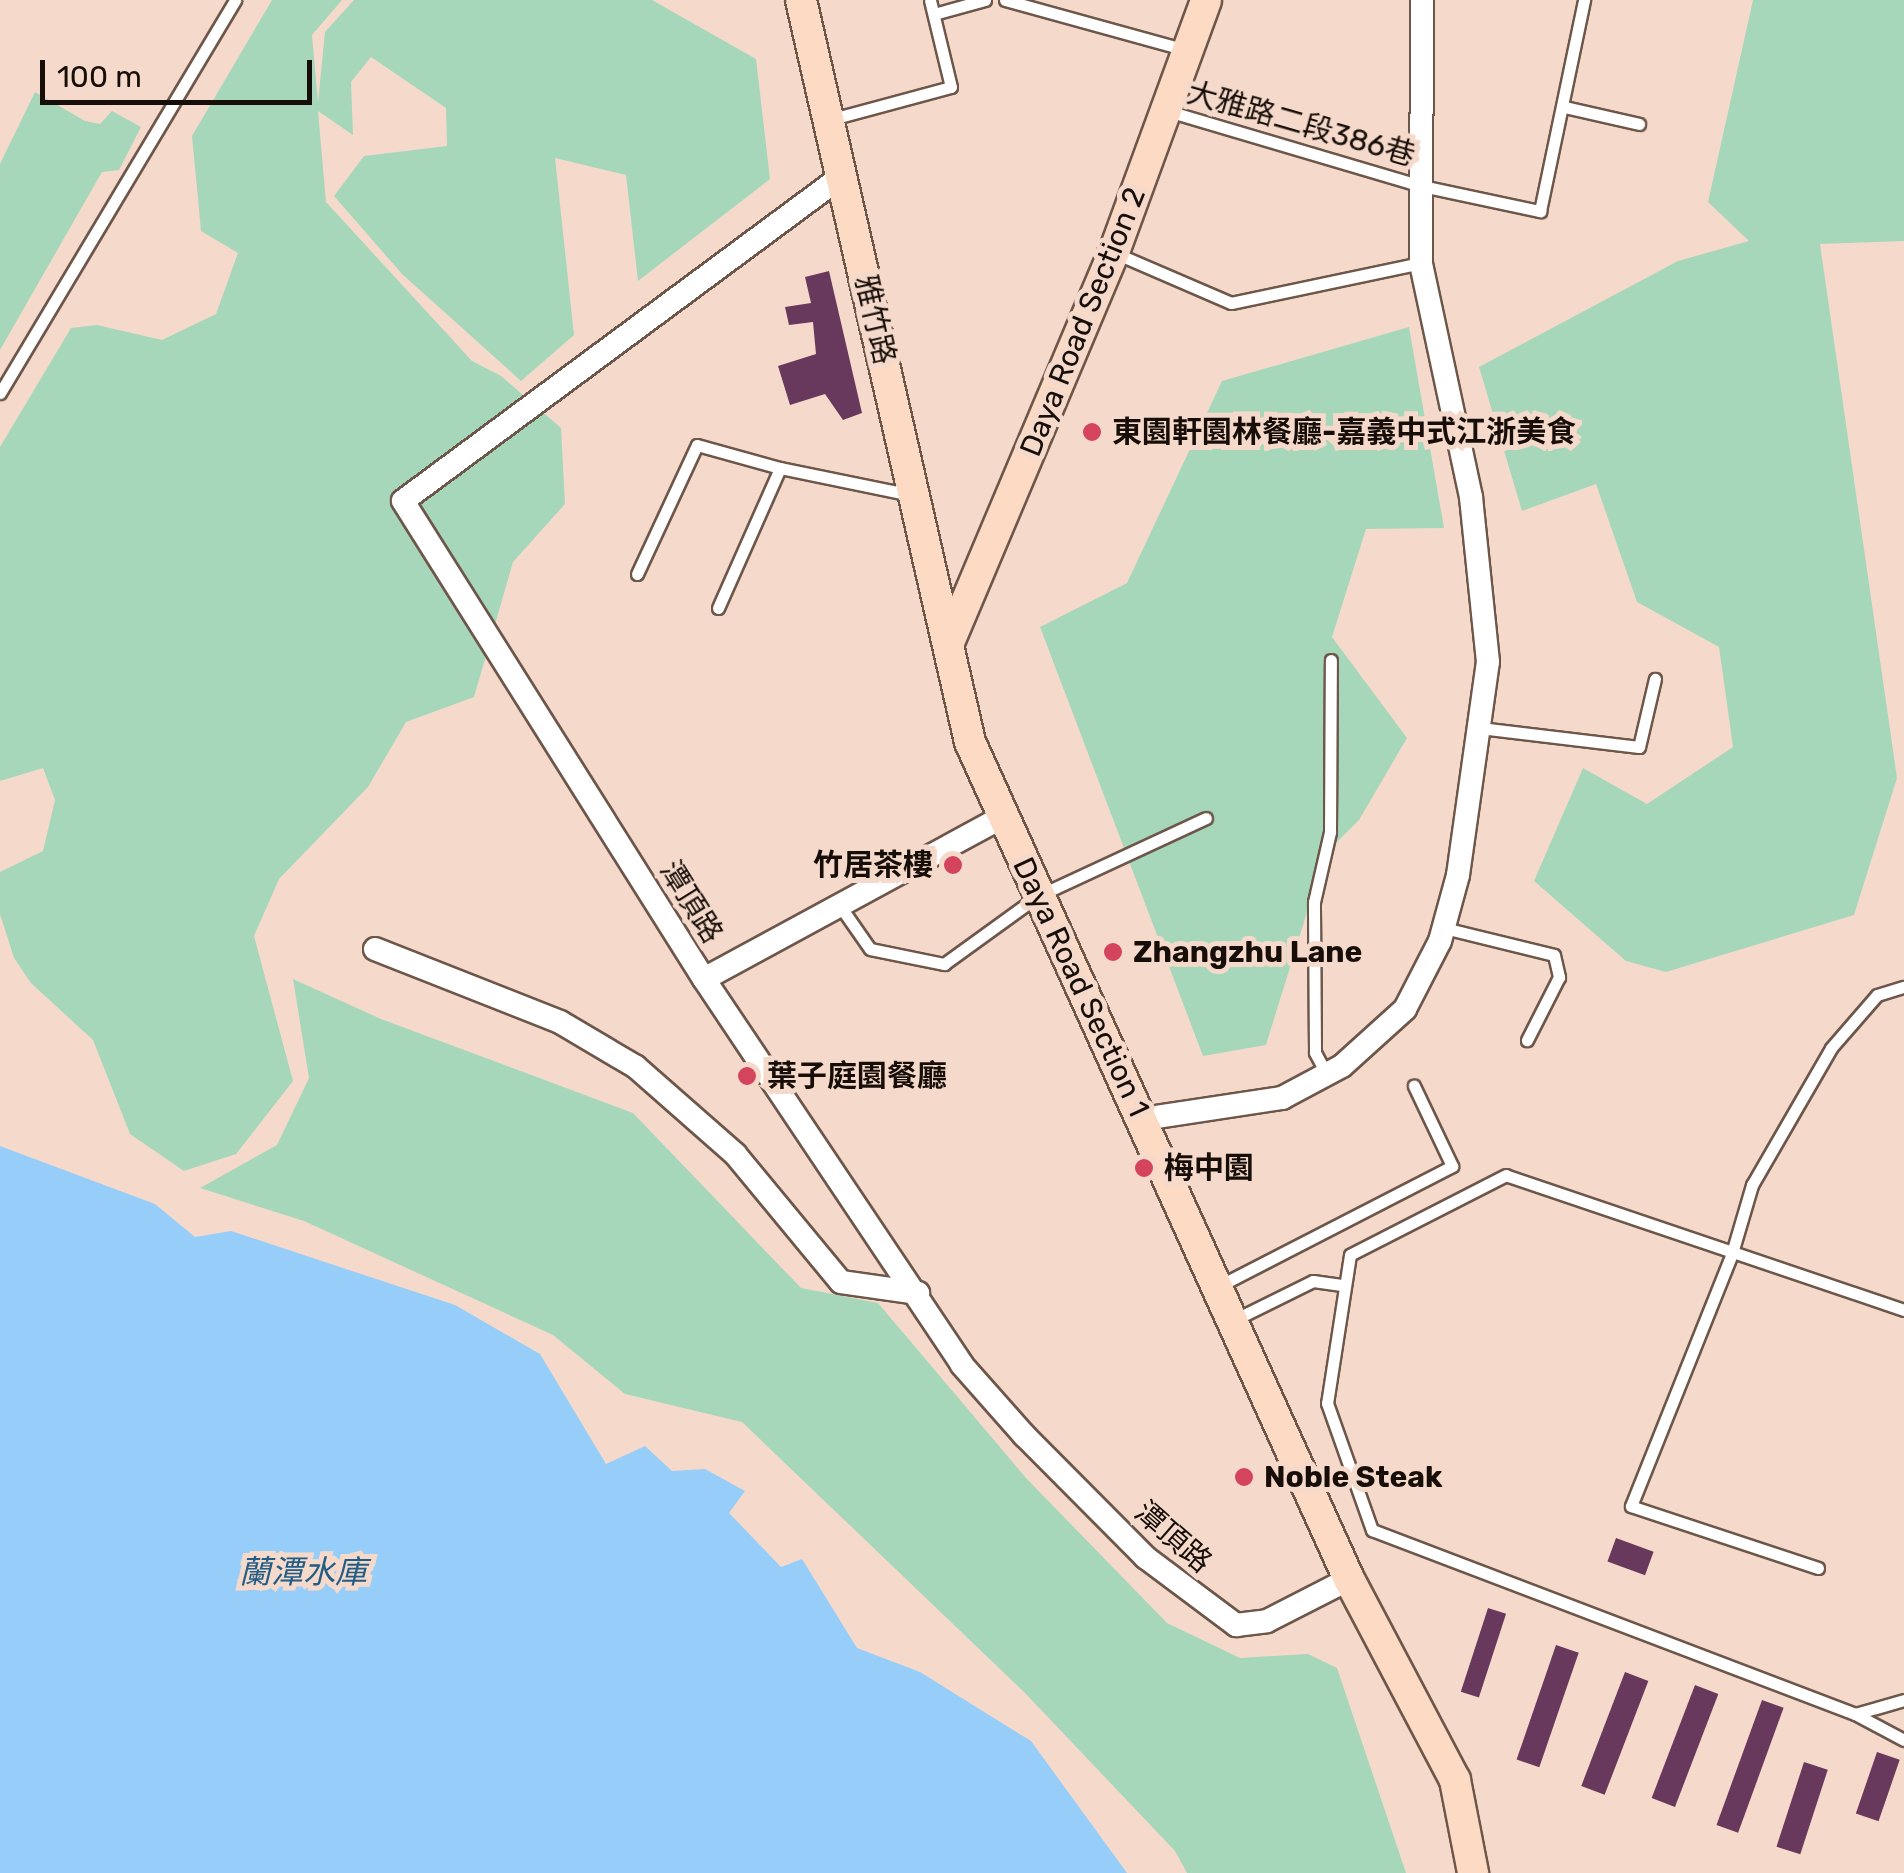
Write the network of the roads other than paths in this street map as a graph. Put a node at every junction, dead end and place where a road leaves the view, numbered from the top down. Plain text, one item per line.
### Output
1 (234, 0) edge
2 (801, 0) edge
3 (930, 0) edge
4 (984, 0) edge
5 (1006, 0) edge
6 (1206, 0) edge
7 (1422, 0) edge
8 (1584, 0) edge
9 (1028, 1) edge
10 (934, 14) junction
11 (1187, 50) junction
12 (1565, 107) junction
13 (1167, 111) junction
14 (832, 119) junction
15 (1639, 124) dead end
16 (842, 176) junction
17 (1422, 186) junction
18 (1114, 252) junction
19 (1422, 263) junction
20 (0, 394) edge
21 (780, 468) junction
22 (916, 496) junction
23 (637, 574) dead end
24 (718, 608) dead end
25 (950, 640) junction
26 (1331, 660) dead end
27 (1655, 679) dead end
28 (1480, 728) junction
29 (1001, 818) junction
30 (1206, 818) dead end
31 (1038, 896) junction
32 (840, 906) junction
33 (1444, 928) junction
34 (375, 948) dead end
35 (704, 980) junction
36 (1904, 986) edge
37 (1527, 1040) dead end
38 (1326, 1075) junction
39 (1414, 1086) dead end
40 (1143, 1120) junction
41 (1732, 1253) junction
42 (1340, 1285) junction
43 (1215, 1288) junction
44 (918, 1293) junction
45 (1904, 1310) edge
46 (1230, 1322) junction
47 (1818, 1568) dead end
48 (1349, 1578) junction
49 (1904, 1700) edge
50 (1855, 1714) junction
51 (1904, 1740) edge
52 (1473, 1873) edge

1 - 20 lane
2 - 14 main road, 雅竹路
3 - 10 lane
4 - 10 lane
5 - 9 lane
6 - 11 main road, Daya Road Section 2
7 - 17 street
8 - 12 lane
9 - 11 lane
10 - 14 lane
11 - 13 main road, Daya Road Section 2
12 - 15 lane
12 - 17 lane, 大雅路二段386巷
13 - 17 lane, 大雅路二段386巷
13 - 18 main road, Daya Road Section 2
14 - 16 main road, 雅竹路
16 - 22 main road, 雅竹路
16 - 35 street, 潭頂路
17 - 19 street
18 - 19 lane
18 - 25 main road, Daya Road Section 2
19 - 28 street
21 - 22 lane
21 - 23 lane
21 - 24 lane
22 - 25 main road, 雅竹路
25 - 29 main road, Daya Road Section 1
26 - 38 lane
27 - 28 lane
28 - 33 street
29 - 31 main road, Daya Road Section 1
29 - 32 street
30 - 31 lane
31 - 32 lane
31 - 40 main road, Daya Road Section 1
32 - 35 street
33 - 37 lane
33 - 38 street
34 - 44 street
35 - 44 street, 潭頂路
36 - 41 lane
38 - 40 street
39 - 43 lane
40 - 43 main road, Daya Road Section 1
41 - 42 lane
41 - 45 lane
41 - 47 lane
42 - 46 lane
42 - 50 lane
43 - 46 main road, Daya Road Section 1
44 - 48 street, 潭頂路
46 - 48 main road, Daya Road Section 1
48 - 52 main road, Daya Road Section 1
49 - 50 lane
50 - 51 lane

